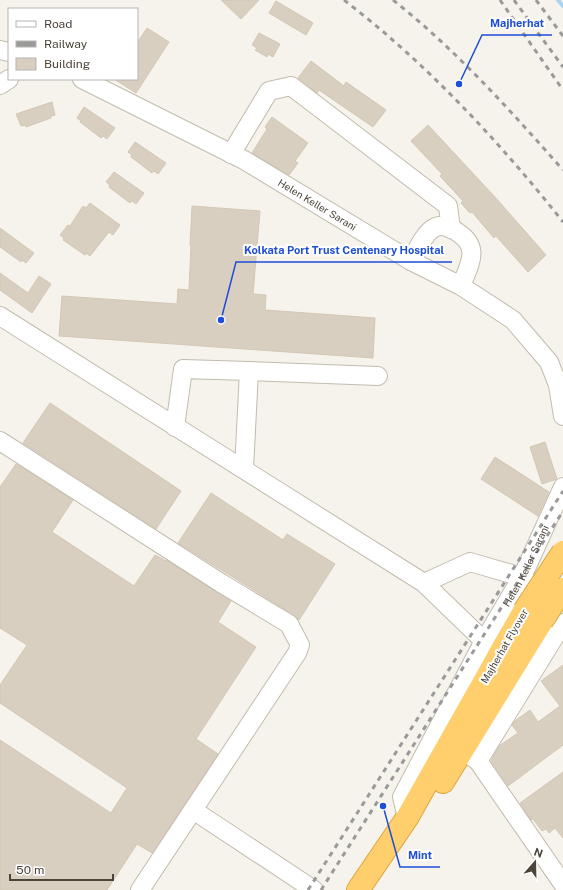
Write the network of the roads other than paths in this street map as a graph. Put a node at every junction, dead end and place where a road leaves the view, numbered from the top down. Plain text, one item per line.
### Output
1 (84, 80) edge
2 (231, 154) junction
3 (451, 229) junction
4 (411, 261) junction
5 (461, 286) junction
6 (0, 316) edge
7 (249, 371) junction
8 (378, 376) dead end
9 (563, 416) edge
10 (175, 427) junction
11 (0, 441) edge
12 (244, 469) junction
13 (563, 487) edge
14 (563, 552) edge
15 (522, 577) junction
16 (424, 583) junction
17 (563, 589) edge
18 (563, 615) edge
19 (543, 618) edge
20 (484, 641) junction
21 (463, 751) junction
22 (193, 810) junction
23 (407, 818) junction
24 (563, 884) edge
25 (140, 890) edge
26 (314, 890) edge
27 (358, 890) edge
28 (374, 890) edge

1 - 2 street, Helen Keller Sarani
2 - 3 street
2 - 4 street, Helen Keller Sarani
3 - 4 street
3 - 5 street
4 - 5 street, Helen Keller Sarani
5 - 9 street, Helen Keller Sarani
6 - 10 street
7 - 8 street
7 - 10 street
7 - 12 street
10 - 12 street
11 - 22 street
12 - 16 street
13 - 15 street, Helen Keller Sarani
14 - 19 highway, Majherhat Flyover, bridge
15 - 16 street
15 - 18 street
15 - 20 street, Helen Keller Sarani
16 - 20 street
17 - 19 highway, Majherhat Flyover, bridge
19 - 21 highway, Majherhat Flyover
20 - 23 street, Helen Keller Sarani
21 - 23 highway
21 - 24 street
21 - 28 highway
22 - 25 street
22 - 26 street
23 - 27 highway

